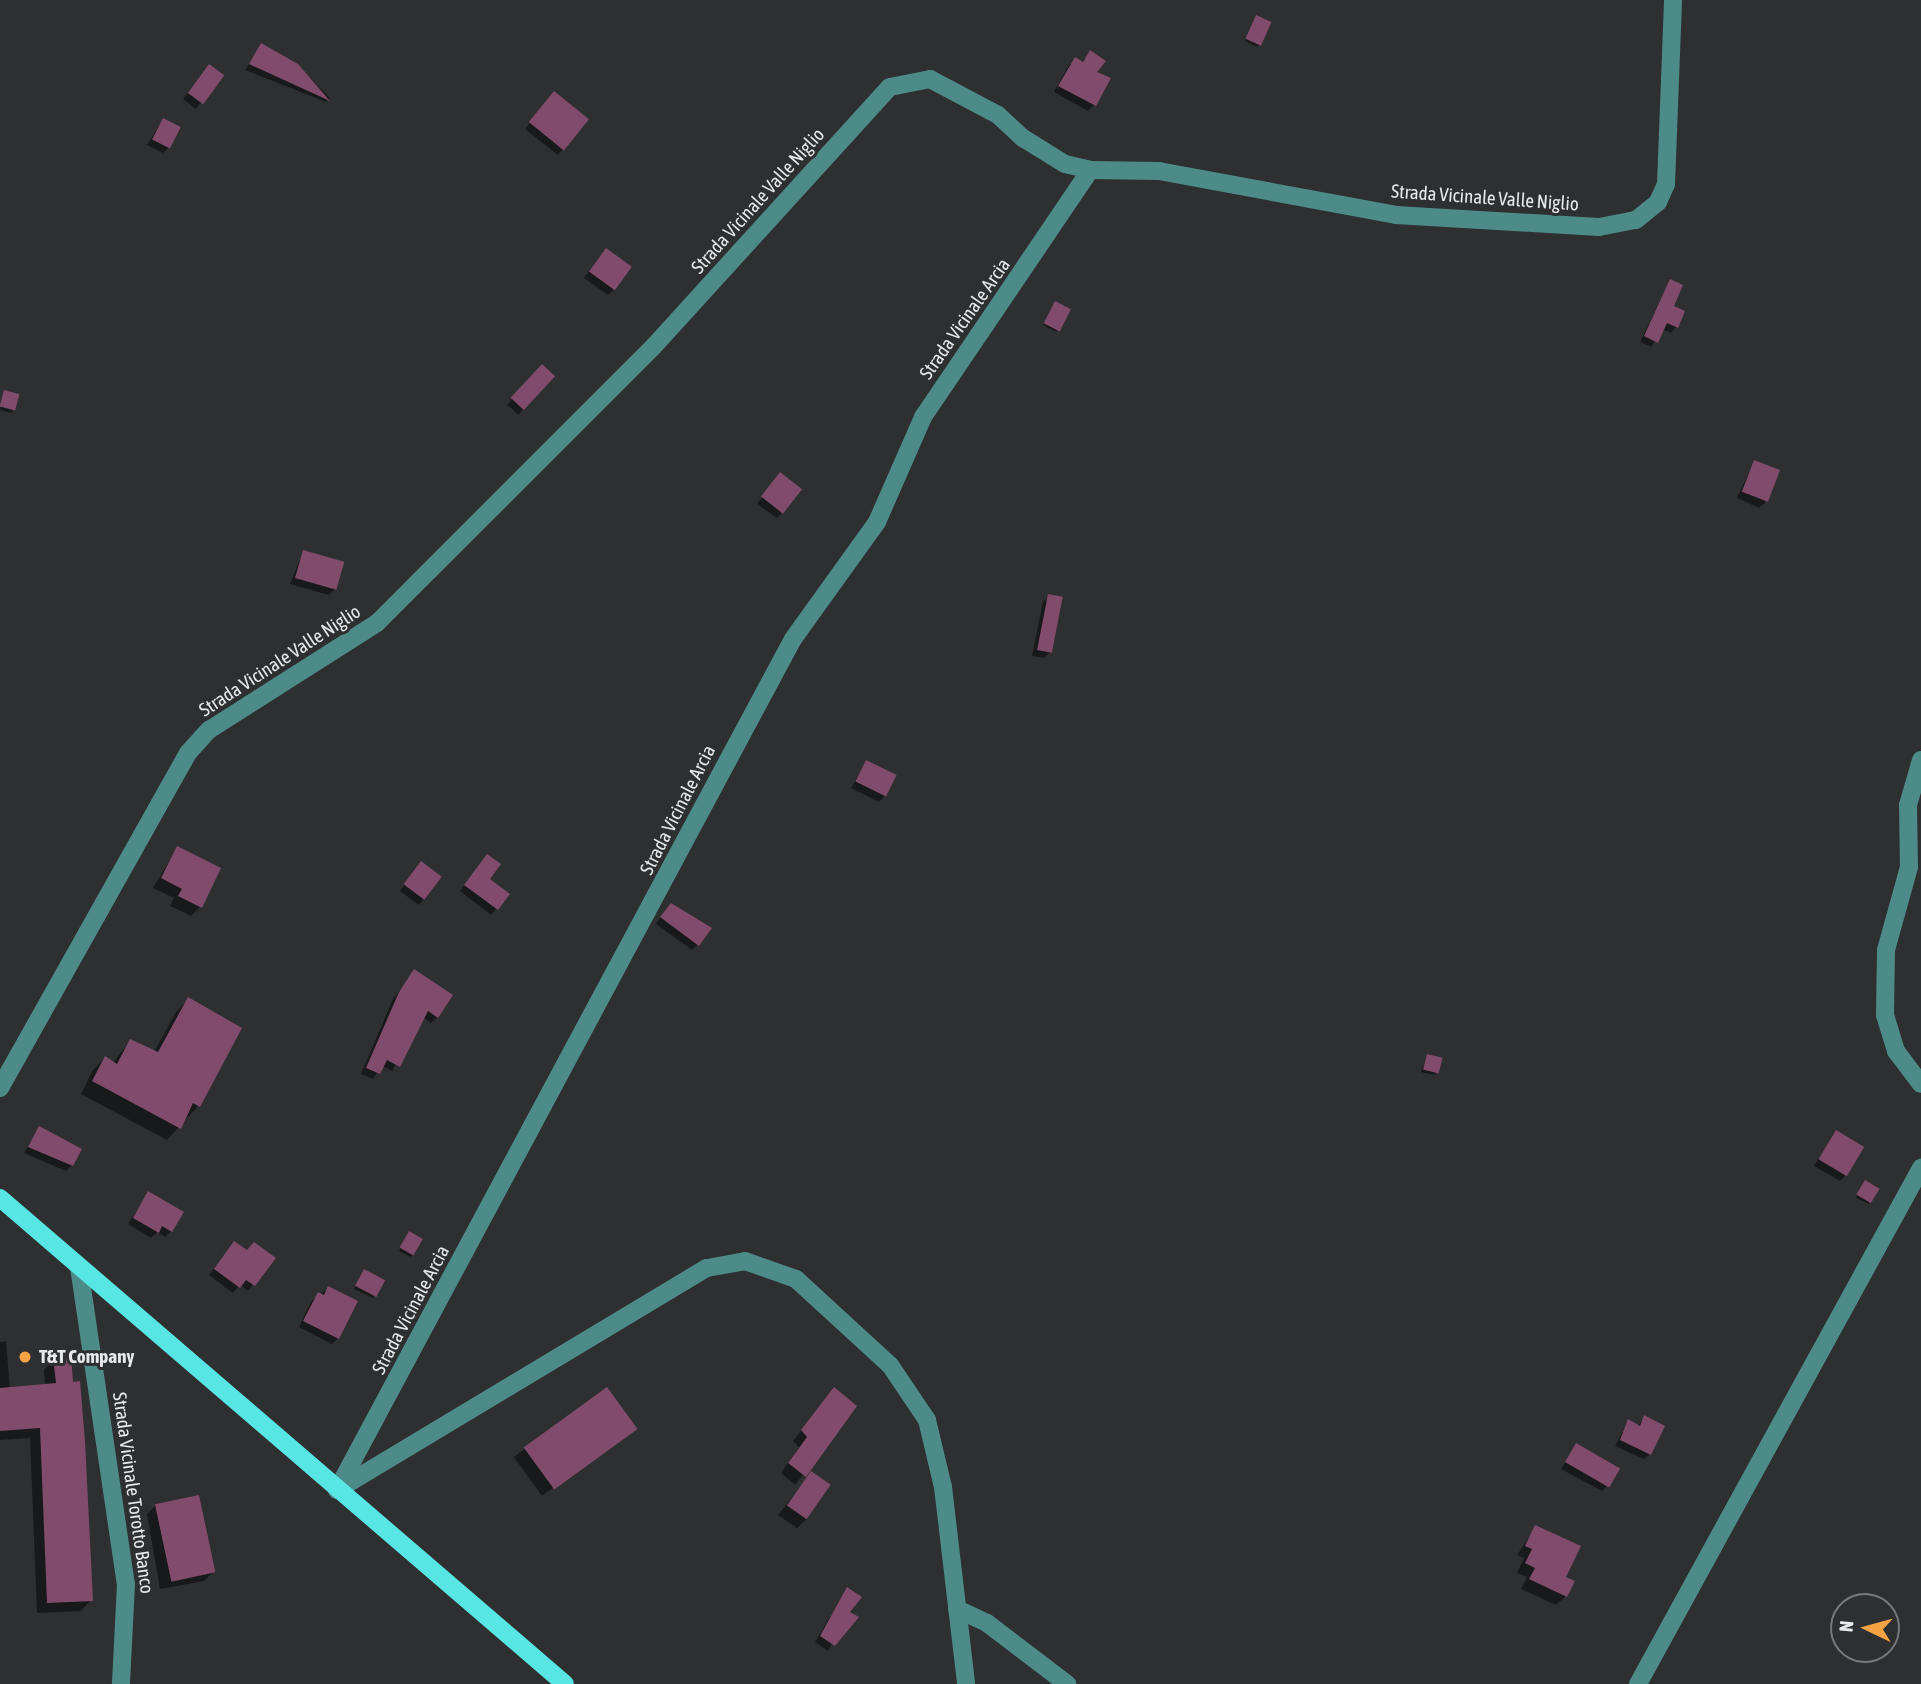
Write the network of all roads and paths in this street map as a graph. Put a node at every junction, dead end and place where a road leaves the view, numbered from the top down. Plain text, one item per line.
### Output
1 (1673, 0) edge
2 (1090, 170) junction
3 (1921, 760) edge
4 (1921, 1084) edge
5 (0, 1088) edge
6 (1921, 1168) edge
7 (0, 1198) edge
8 (79, 1267) junction
9 (337, 1490) junction
10 (957, 1609) junction
11 (121, 1684) edge
12 (565, 1684) edge
13 (966, 1684) edge
14 (1067, 1684) edge
15 (1638, 1684) edge

1 - 2 street, Strada Vicinale Valle Niglio
2 - 5 street, Strada Vicinale Valle Niglio
2 - 9 street, Strada Vicinale Arcia
3 - 4 street
6 - 15 street
7 - 8 main road
8 - 9 main road
8 - 11 street, Strada Vicinale Torotto Banco
9 - 10 street
9 - 12 main road
10 - 13 street
10 - 14 street

